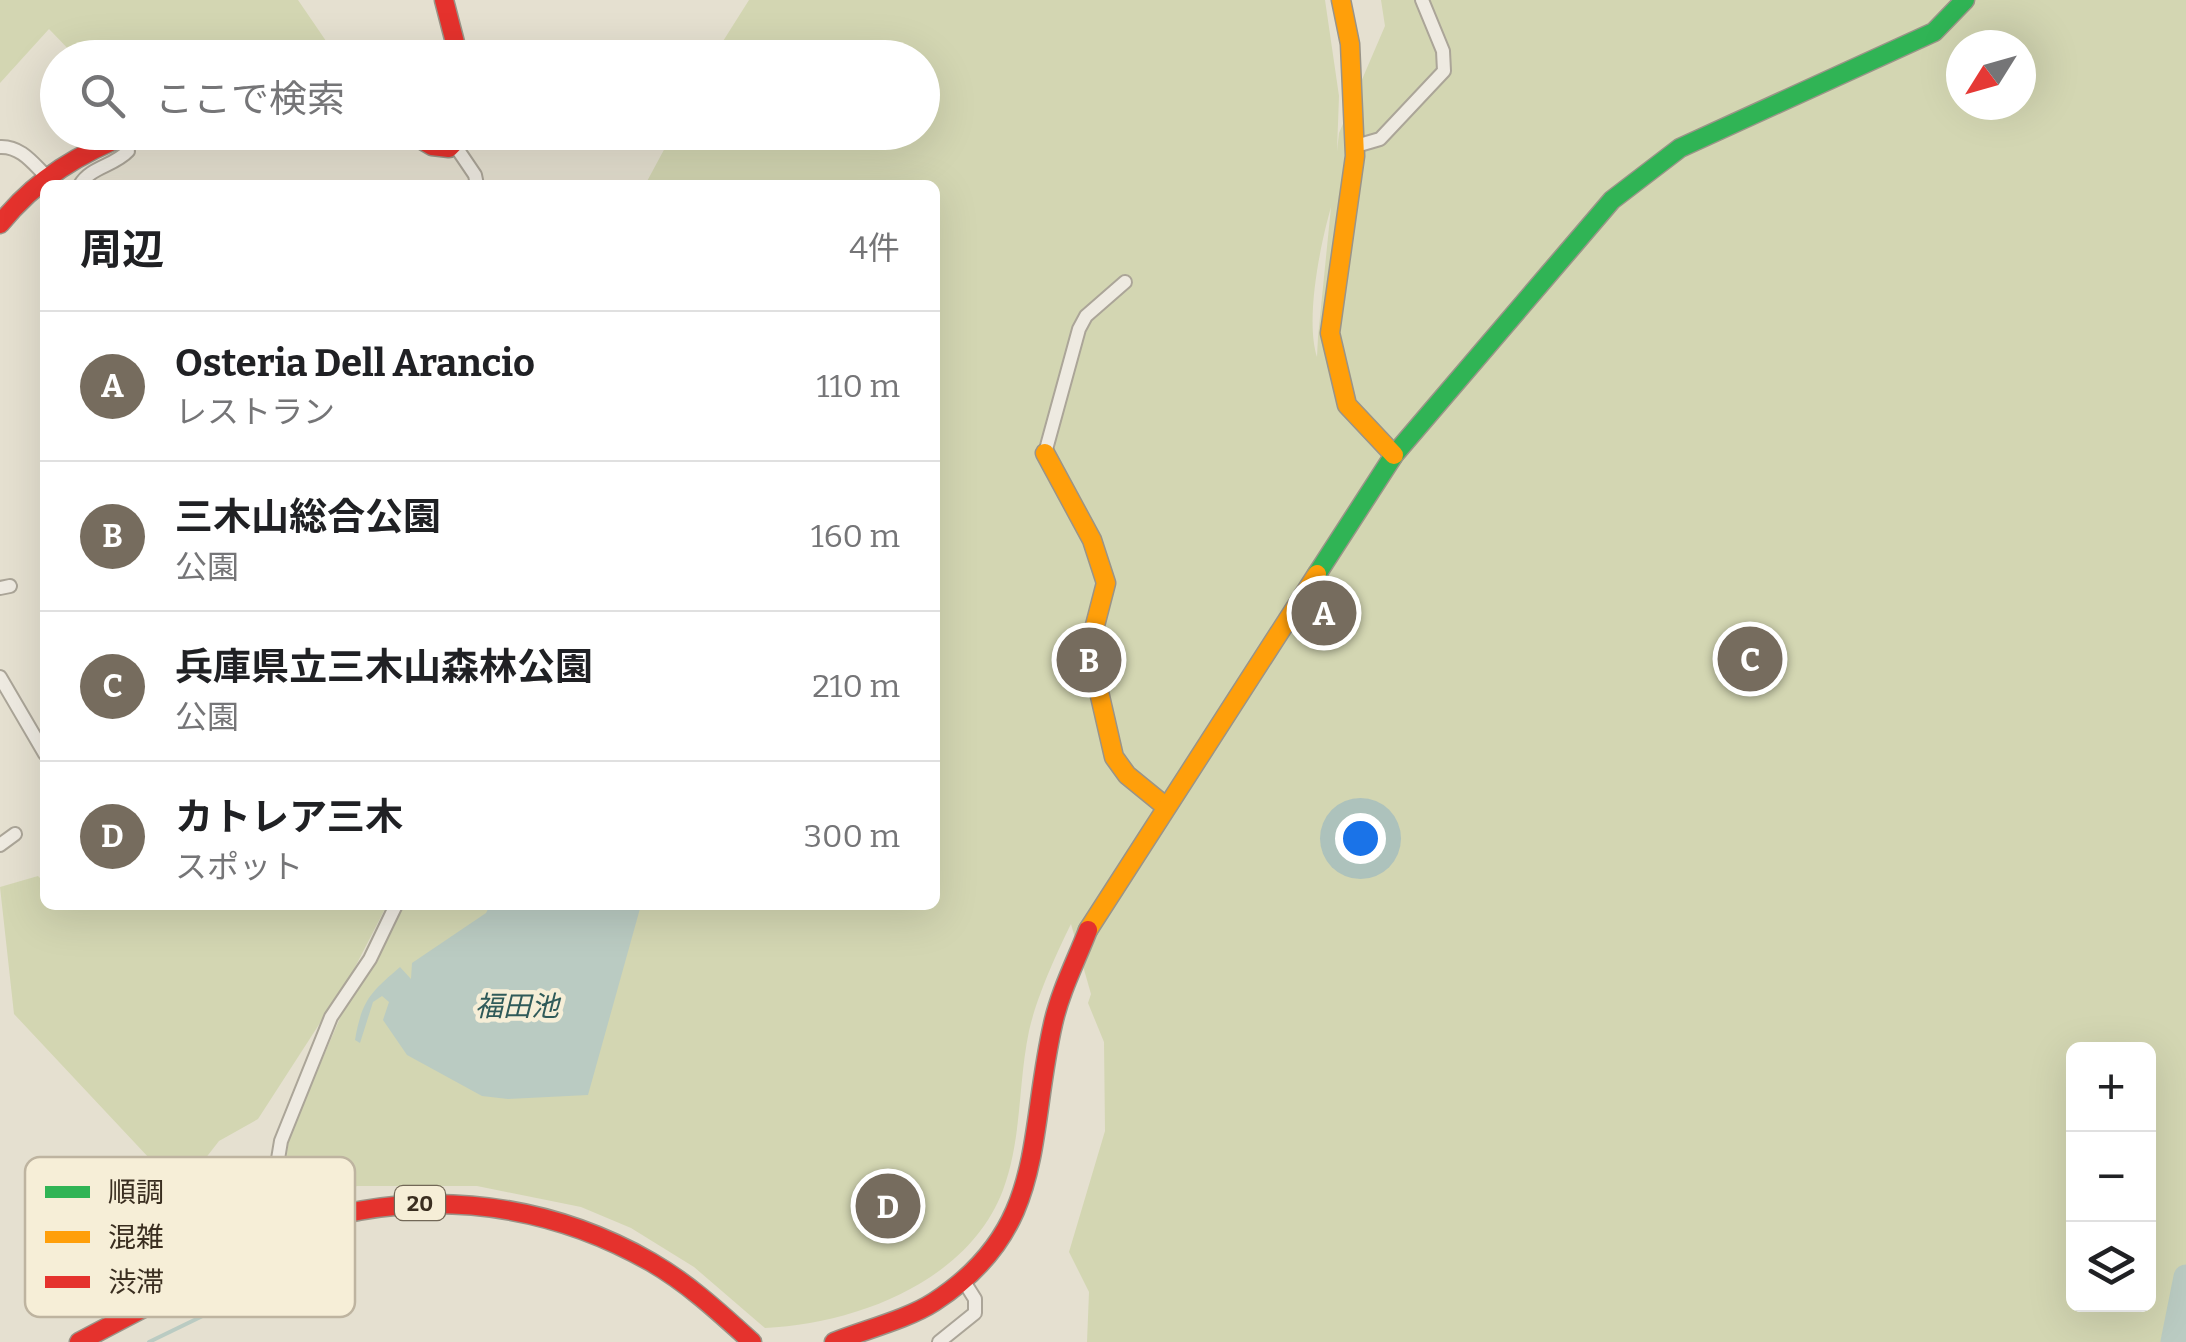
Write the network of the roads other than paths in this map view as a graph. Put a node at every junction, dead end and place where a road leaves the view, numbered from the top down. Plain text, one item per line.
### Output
1 (444, 0) edge
2 (1341, 0) edge
3 (1422, 0) edge
4 (1964, 0) edge
5 (454, 40) edge
6 (1356, 146) junction
7 (0, 147) edge
8 (86, 150) edge
9 (128, 150) edge
10 (465, 150) edge
11 (44, 176) junction
12 (40, 180) edge
13 (40, 180) edge
14 (81, 180) edge
15 (476, 180) edge
16 (0, 224) edge
17 (1125, 282) dead end
18 (1045, 452) joint
19 (1394, 455) junction
20 (0, 677) edge
21 (40, 742) edge
22 (1165, 806) junction
23 (394, 910) edge
24 (278, 1157) edge
25 (355, 1210) edge
26 (962, 1280) junction
27 (126, 1317) edge
28 (79, 1342) edge
29 (752, 1342) edge
30 (834, 1342) edge
31 (939, 1342) edge

1 - 5 street
2 - 6 street
3 - 6 street
4 - 19 street
6 - 19 street
7 - 11 street
8 - 11 street
9 - 14 street
10 - 15 street
11 - 12 street
13 - 16 street
17 - 18 street
18 - 22 street
19 - 22 street
20 - 21 street
22 - 26 street
23 - 24 street
25 - 29 street, 20
26 - 30 street
26 - 31 street
27 - 28 street, 20

